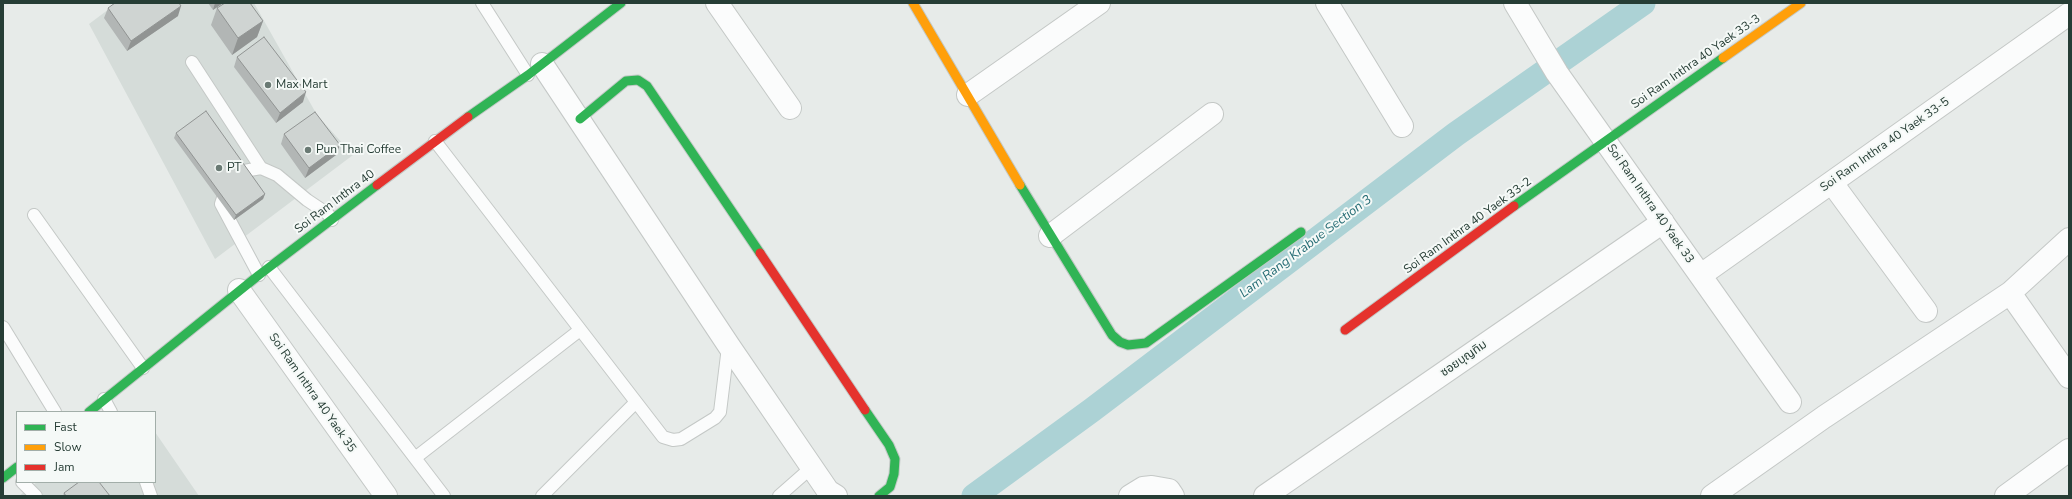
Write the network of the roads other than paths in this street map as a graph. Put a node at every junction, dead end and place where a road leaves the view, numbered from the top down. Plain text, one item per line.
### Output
1 (482, 3) edge
2 (621, 3) edge
3 (717, 3) edge
4 (913, 3) edge
5 (1099, 3) edge
6 (1327, 3) edge
7 (1515, 3) edge
8 (1801, 3) edge
9 (2069, 14) edge
10 (192, 62) dead end
11 (535, 70) junction
12 (968, 95) junction
13 (790, 108) dead end
14 (1212, 114) dead end
15 (580, 119) junction
16 (1402, 126) dead end
17 (1605, 140) junction
18 (435, 141) junction
19 (261, 168) junction
20 (1832, 183) junction
21 (34, 215) dead end
22 (332, 220) junction
23 (1663, 222) junction
24 (1301, 232) dead end
25 (1050, 236) junction
26 (2069, 239) edge
27 (269, 266) junction
28 (259, 274) junction
29 (1701, 275) junction
30 (239, 290) junction
31 (2010, 293) junction
32 (1926, 311) dead end
33 (3, 327) edge
34 (580, 330) junction
35 (1345, 330) dead end
36 (728, 346) junction
37 (144, 368) junction
38 (2069, 377) edge
39 (104, 399) junction
40 (636, 402) junction
41 (1790, 402) dead end
42 (54, 411) edge
43 (90, 411) edge
44 (110, 411) edge
45 (2069, 450) edge
46 (415, 458) junction
47 (812, 467) junction
48 (23, 483) edge
49 (146, 483) edge
50 (36, 496) edge
51 (151, 496) edge
52 (386, 496) edge
53 (444, 496) edge
54 (542, 496) edge
55 (778, 496) edge
56 (836, 496) edge
57 (879, 496) edge
58 (1130, 496) edge
59 (1173, 496) edge
60 (1265, 496) edge
61 (1712, 496) edge
62 (2006, 496) edge

1 - 11 lane
2 - 11 street, Soi Ram Inthra 40
3 - 13 street
4 - 12 street
5 - 12 street
6 - 16 street
7 - 17 street, Soi Ram Inthra 40 Yaek 33
8 - 17 street, Soi Ram Inthra 40 Yaek 33-3
9 - 20 street, Soi Ram Inthra 40 Yaek 33-5
10 - 19 lane
11 - 15 street
11 - 18 street, Soi Ram Inthra 40
12 - 25 street
14 - 25 street
15 - 36 street
15 - 57 street
17 - 23 street, Soi Ram Inthra 40 Yaek 33
17 - 35 street, Soi Ram Inthra 40 Yaek 33-2
18 - 22 street, Soi Ram Inthra 40
18 - 34 lane
19 - 22 lane
19 - 28 lane
20 - 29 street, Soi Ram Inthra 40 Yaek 33-5
20 - 32 street
21 - 37 lane
22 - 27 street, Soi Ram Inthra 40
23 - 29 street, Soi Ram Inthra 40 Yaek 33
23 - 60 street, ซอยบุญทิม
24 - 25 street
26 - 31 street
27 - 28 street, Soi Ram Inthra 40
27 - 46 lane
28 - 30 street, Soi Ram Inthra 40
29 - 41 street, Soi Ram Inthra 40 Yaek 33
30 - 37 street, Soi Ram Inthra 40
30 - 52 street, Soi Ram Inthra 40 Yaek 35
31 - 38 street
31 - 61 street
33 - 42 lane
34 - 40 lane
34 - 46 lane
36 - 40 lane
36 - 47 street
37 - 39 street, Soi Ram Inthra 40
39 - 43 street, Soi Ram Inthra 40
39 - 44 lane
40 - 54 lane
45 - 62 street
46 - 53 lane
47 - 55 lane
47 - 56 street
48 - 50 lane
49 - 51 lane
58 - 59 street

